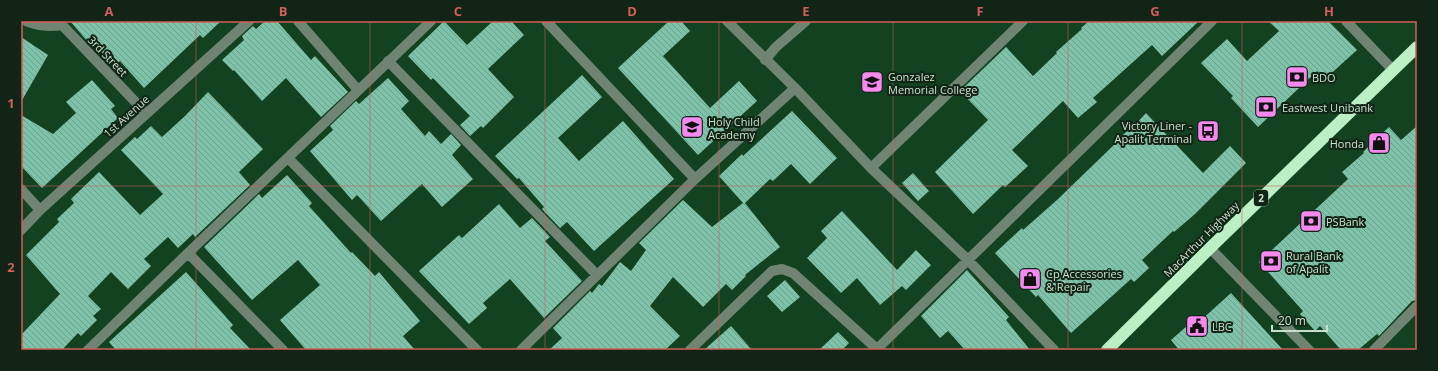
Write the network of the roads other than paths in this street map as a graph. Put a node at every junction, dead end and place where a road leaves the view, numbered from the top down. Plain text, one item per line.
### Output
1 (26, 21) edge
2 (249, 21) edge
3 (298, 21) edge
4 (431, 21) edge
5 (546, 21) edge
6 (727, 21) edge
7 (806, 21) edge
8 (1023, 21) edge
9 (1212, 21) edge
10 (1346, 21) edge
11 (63, 23) edge
12 (1417, 47) edge
13 (765, 60) junction
14 (388, 61) junction
15 (1393, 70) junction
16 (795, 88) junction
17 (358, 90) junction
18 (146, 113) junction
19 (288, 158) junction
20 (871, 168) junction
21 (695, 179) junction
22 (21, 188) edge
23 (40, 210) junction
24 (21, 230) edge
25 (1210, 248) junction
26 (188, 253) junction
27 (967, 259) junction
28 (597, 275) junction
29 (1417, 306) edge
30 (91, 349) edge
31 (876, 349) edge
32 (283, 350) edge
33 (477, 350) edge
34 (521, 350) edge
35 (690, 350) edge
36 (1054, 350) edge
37 (1107, 350) edge
38 (1309, 350) edge
39 (1374, 350) edge

1 - 11 street, 3rd Street
2 - 18 street, 1st Avenue
3 - 17 street
4 - 14 street
5 - 21 street
6 - 13 street
7 - 13 street
8 - 20 street
9 - 27 street
10 - 15 street
11 - 18 street, 3rd Street
12 - 15 highway, MacArthur Highway / 2
13 - 16 street
14 - 17 street
14 - 28 street
15 - 25 highway, MacArthur Highway / 2
16 - 20 street
16 - 21 street
17 - 19 street
18 - 23 street, 1st Avenue
19 - 26 street
19 - 33 street
20 - 27 street
21 - 28 street
22 - 23 street
23 - 24 street, 1st Avenue
25 - 37 highway, MacArthur Highway / 2
25 - 38 street
26 - 30 street
26 - 32 street
27 - 31 street
27 - 36 street
28 - 34 street
29 - 39 street
31 - 35 street

